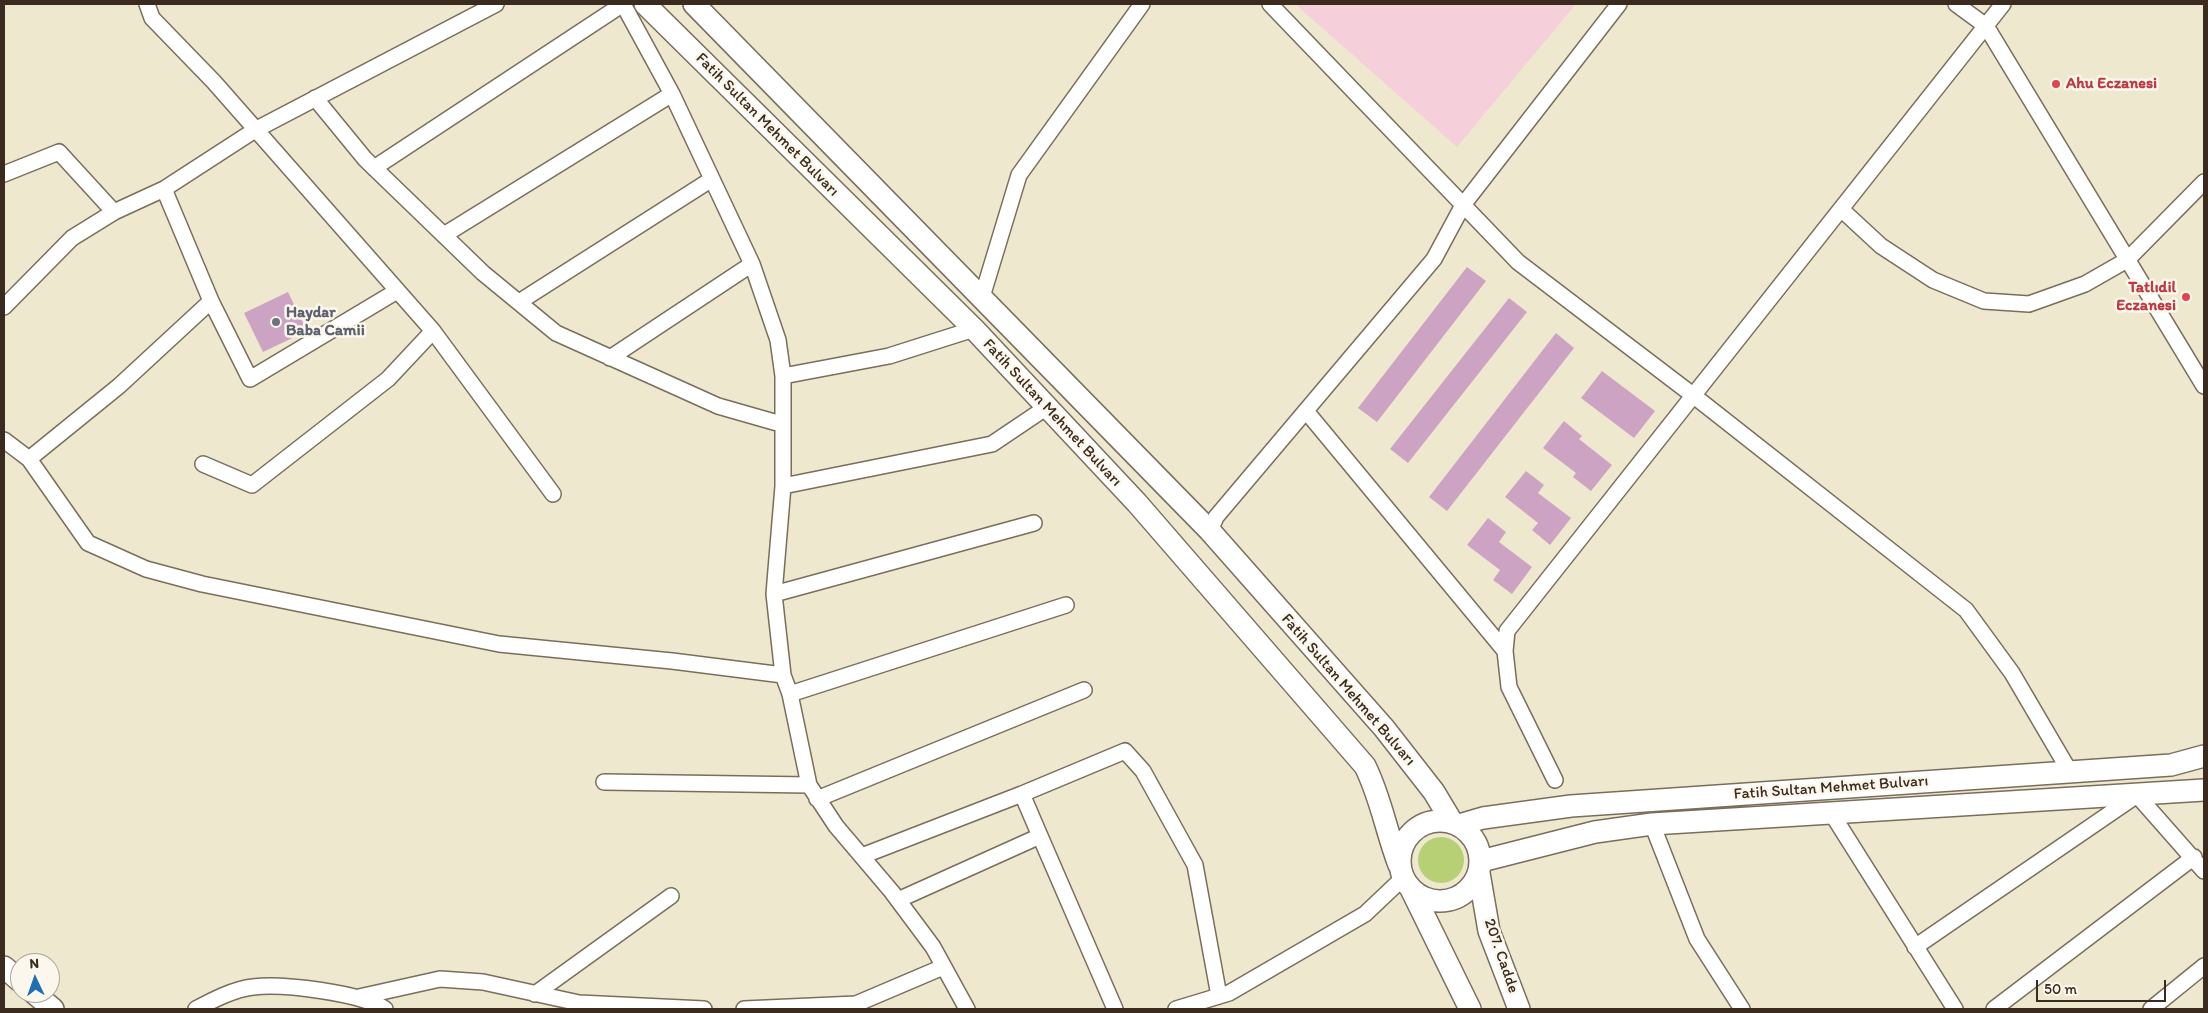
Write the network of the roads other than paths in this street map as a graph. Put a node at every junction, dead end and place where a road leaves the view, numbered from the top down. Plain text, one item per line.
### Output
1 (147, 4) edge
2 (496, 4) edge
3 (623, 4) edge
4 (644, 4) edge
5 (694, 4) edge
6 (1142, 4) edge
7 (1270, 4) edge
8 (1619, 4) edge
9 (1956, 4) edge
10 (2004, 4) edge
11 (1986, 26) junction
12 (672, 94) junction
13 (315, 98) junction
14 (255, 130) junction
15 (374, 168) junction
16 (4, 174) edge
17 (712, 179) junction
18 (2204, 182) edge
19 (164, 189) junction
20 (1463, 205) junction
21 (1841, 209) junction
22 (114, 212) junction
23 (444, 235) junction
24 (2127, 260) junction
25 (752, 264) junction
26 (396, 290) junction
27 (982, 298) junction
28 (211, 301) junction
29 (519, 302) junction
30 (4, 307) edge
31 (974, 329) junction
32 (433, 331) junction
33 (610, 358) junction
34 (783, 376) junction
35 (2204, 386) edge
36 (1694, 396) junction
37 (1046, 407) junction
38 (1306, 411) junction
39 (781, 424) junction
40 (4, 440) edge
41 (29, 459) junction
42 (203, 464) dead end
43 (783, 486) junction
44 (553, 494) dead end
45 (1034, 523) dead end
46 (1210, 531) junction
47 (774, 594) junction
48 (1066, 605) dead end
49 (1505, 651) junction
50 (783, 675) junction
51 (1084, 690) dead end
52 (790, 694) junction
53 (2204, 756) edge
54 (2070, 772) junction
55 (1555, 780) dead end
56 (604, 782) dead end
57 (809, 785) junction
58 (2204, 790) edge
59 (1022, 794) junction
60 (2138, 795) junction
61 (817, 799) junction
62 (1832, 814) junction
63 (1455, 824) junction
64 (1652, 824) junction
65 (1040, 836) junction
66 (862, 856) junction
67 (2194, 857) junction
68 (1480, 867) junction
69 (2204, 871) edge
70 (1404, 878) junction
71 (671, 896) dead end
72 (898, 900) junction
73 (1915, 947) junction
74 (2204, 966) edge
75 (943, 967) junction
76 (535, 994) junction
77 (1219, 996) junction
78 (359, 997) junction
79 (196, 1009) edge
80 (383, 1009) edge
81 (704, 1009) edge
82 (744, 1009) edge
83 (966, 1009) edge
84 (1115, 1009) edge
85 (1176, 1009) edge
86 (1470, 1009) edge
87 (1519, 1009) edge
88 (1742, 1009) edge
89 (1954, 1009) edge
90 (1994, 1009) edge
91 (2151, 1009) edge

1 - 14 street
2 - 13 street
3 - 12 street
3 - 15 street
4 - 31 main road, Fatih Sultan Mehmet Bulvarı
5 - 27 main road, Fatih Sultan Mehmet Bulvarı
6 - 27 street
7 - 20 street
8 - 20 street
9 - 11 street
10 - 11 street
11 - 21 street
11 - 24 street
12 - 17 street
12 - 23 street
13 - 14 street
13 - 15 street
14 - 19 street
14 - 26 street
15 - 23 street
16 - 22 street
17 - 25 street
17 - 29 street
18 - 24 street
19 - 22 street
19 - 28 street
20 - 36 street
20 - 38 street
21 - 24 street
21 - 36 street
22 - 30 street
23 - 29 street
24 - 35 street
25 - 33 street
25 - 34 street
26 - 28 street
26 - 32 street
27 - 46 main road, Fatih Sultan Mehmet Bulvarı
28 - 41 street
29 - 33 street
31 - 34 street
31 - 37 main road, Fatih Sultan Mehmet Bulvarı
32 - 42 street
32 - 44 street
33 - 39 street
34 - 39 street
36 - 49 street
36 - 54 street
37 - 43 street
37 - 70 main road, Fatih Sultan Mehmet Bulvarı
38 - 46 street
38 - 49 street
39 - 43 street
40 - 41 street
41 - 50 street
43 - 47 street
45 - 47 street
46 - 63 main road, Fatih Sultan Mehmet Bulvarı
47 - 50 street
48 - 52 street
49 - 55 street
50 - 52 street
51 - 61 street
52 - 57 street
53 - 54 main road, Fatih Sultan Mehmet Bulvarı
54 - 63 main road, Fatih Sultan Mehmet Bulvarı
56 - 57 street
57 - 61 street
58 - 60 main road, Fatih Sultan Mehmet Bulvarı
59 - 65 street
59 - 66 street
59 - 77 street
60 - 62 main road, Fatih Sultan Mehmet Bulvarı
60 - 67 street
60 - 73 street
61 - 66 street
62 - 64 main road, Fatih Sultan Mehmet Bulvarı
62 - 73 street
63 - 68 main road
63 - 70 main road
64 - 68 main road, Fatih Sultan Mehmet Bulvarı
64 - 88 street
65 - 72 street
65 - 84 street
66 - 72 street
67 - 69 street
67 - 90 street
68 - 70 main road
68 - 87 main road, 207. Cadde
70 - 77 street
70 - 86 main road
71 - 76 street
72 - 75 street
73 - 89 street
74 - 91 street
75 - 82 street
75 - 83 street
76 - 78 street
76 - 81 street
77 - 85 street
78 - 79 street
78 - 80 street

